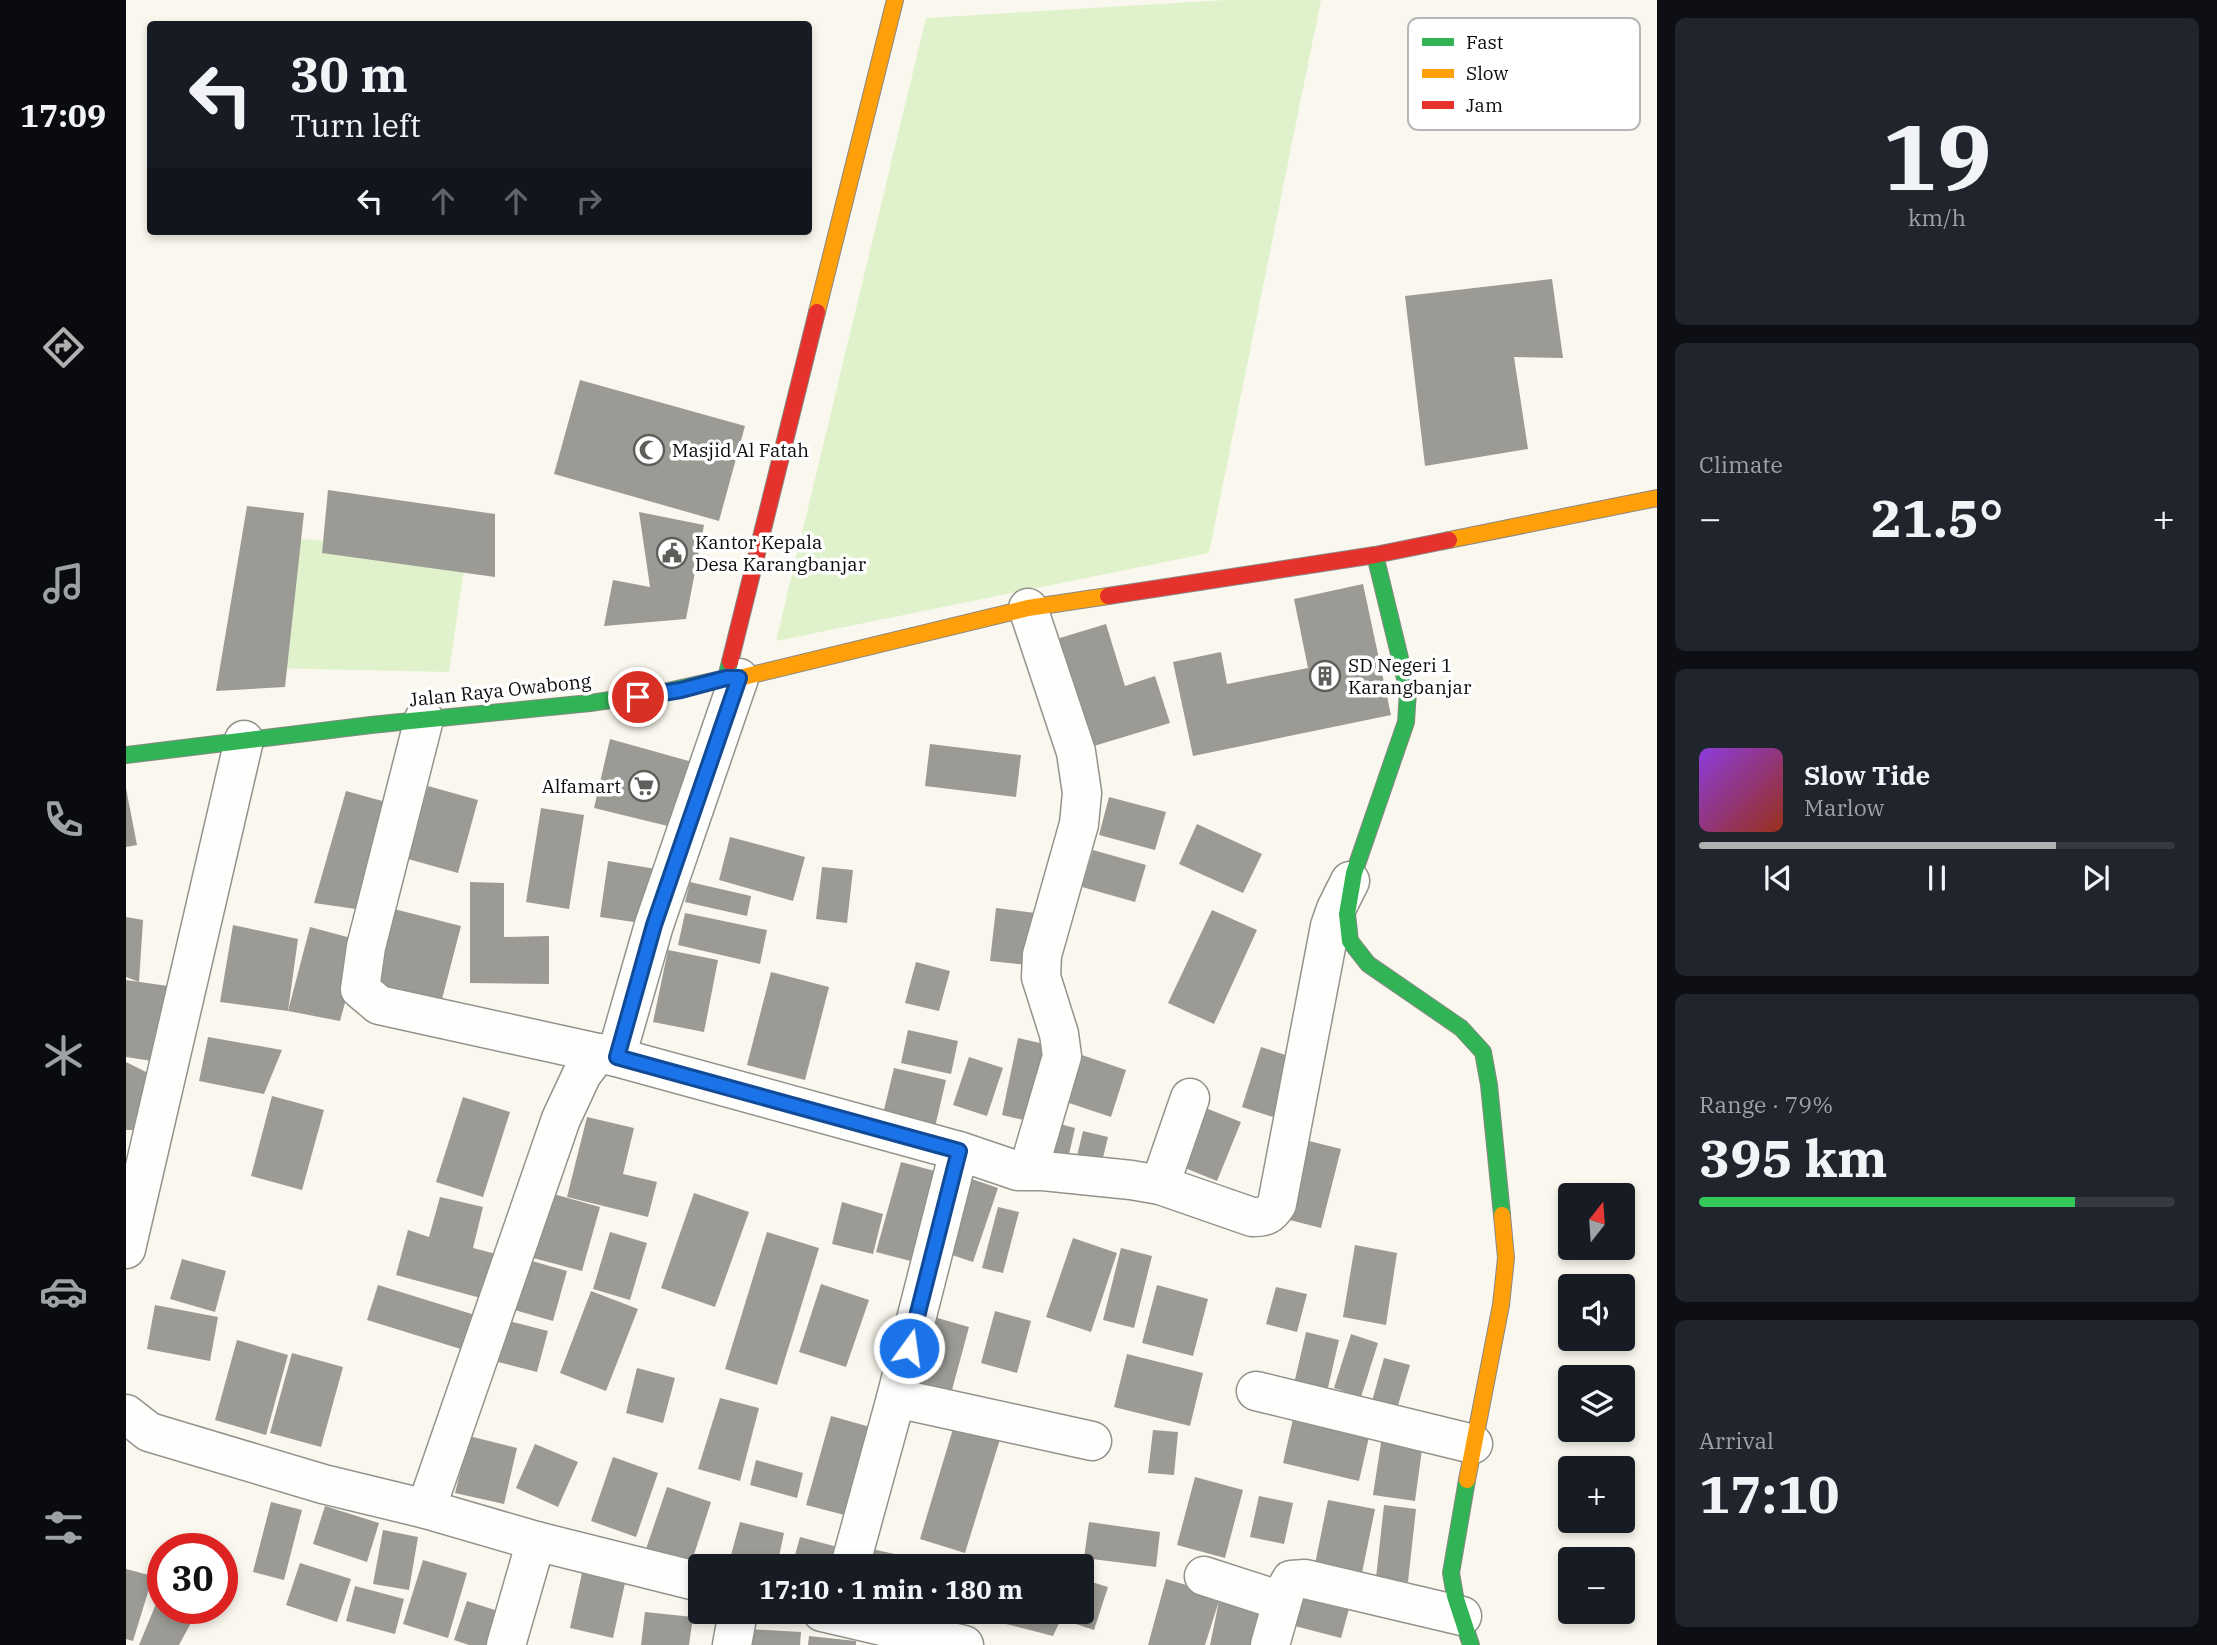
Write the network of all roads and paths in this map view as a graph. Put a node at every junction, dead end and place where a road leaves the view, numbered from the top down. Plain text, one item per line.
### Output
1 (895, 0) edge
2 (1657, 498) edge
3 (1375, 555) junction
4 (1028, 608) junction
5 (732, 678) junction
6 (424, 719) junction
7 (244, 740) junction
8 (126, 755) edge
9 (1354, 873) junction
10 (608, 1055) junction
11 (1190, 1098) dead end
12 (959, 1151) junction
13 (1027, 1170) junction
14 (1160, 1185) junction
15 (126, 1249) edge
16 (1256, 1391) dead end
17 (896, 1398) junction
18 (126, 1414) edge
19 (1092, 1441) dead end
20 (1473, 1444) junction
21 (426, 1509) junction
22 (536, 1541) junction
23 (853, 1554) edge
24 (1204, 1576) dead end
25 (688, 1579) edge
26 (1281, 1606) junction
27 (736, 1624) edge
28 (877, 1624) edge
29 (1466, 1631) edge
30 (506, 1645) edge
31 (732, 1645) edge
32 (964, 1645) edge
33 (1270, 1645) edge

1 - 5 street
2 - 3 street, Jalan Raya Owabong
3 - 4 street, Jalan Raya Owabong
3 - 9 street
4 - 5 street, Jalan Raya Owabong
4 - 13 street
5 - 6 street, Jalan Raya Owabong
5 - 10 street
6 - 7 street, Jalan Raya Owabong
6 - 10 street
7 - 8 street, Jalan Raya Owabong
7 - 15 street
9 - 14 street
9 - 20 street
10 - 12 street
10 - 21 street
11 - 14 street
12 - 13 street
12 - 17 street
13 - 14 street
16 - 20 street
17 - 19 street
17 - 23 street
18 - 21 street
20 - 29 street
21 - 22 street
22 - 25 street
22 - 30 street
24 - 26 street
26 - 29 street
26 - 33 street
27 - 31 street
28 - 32 street

